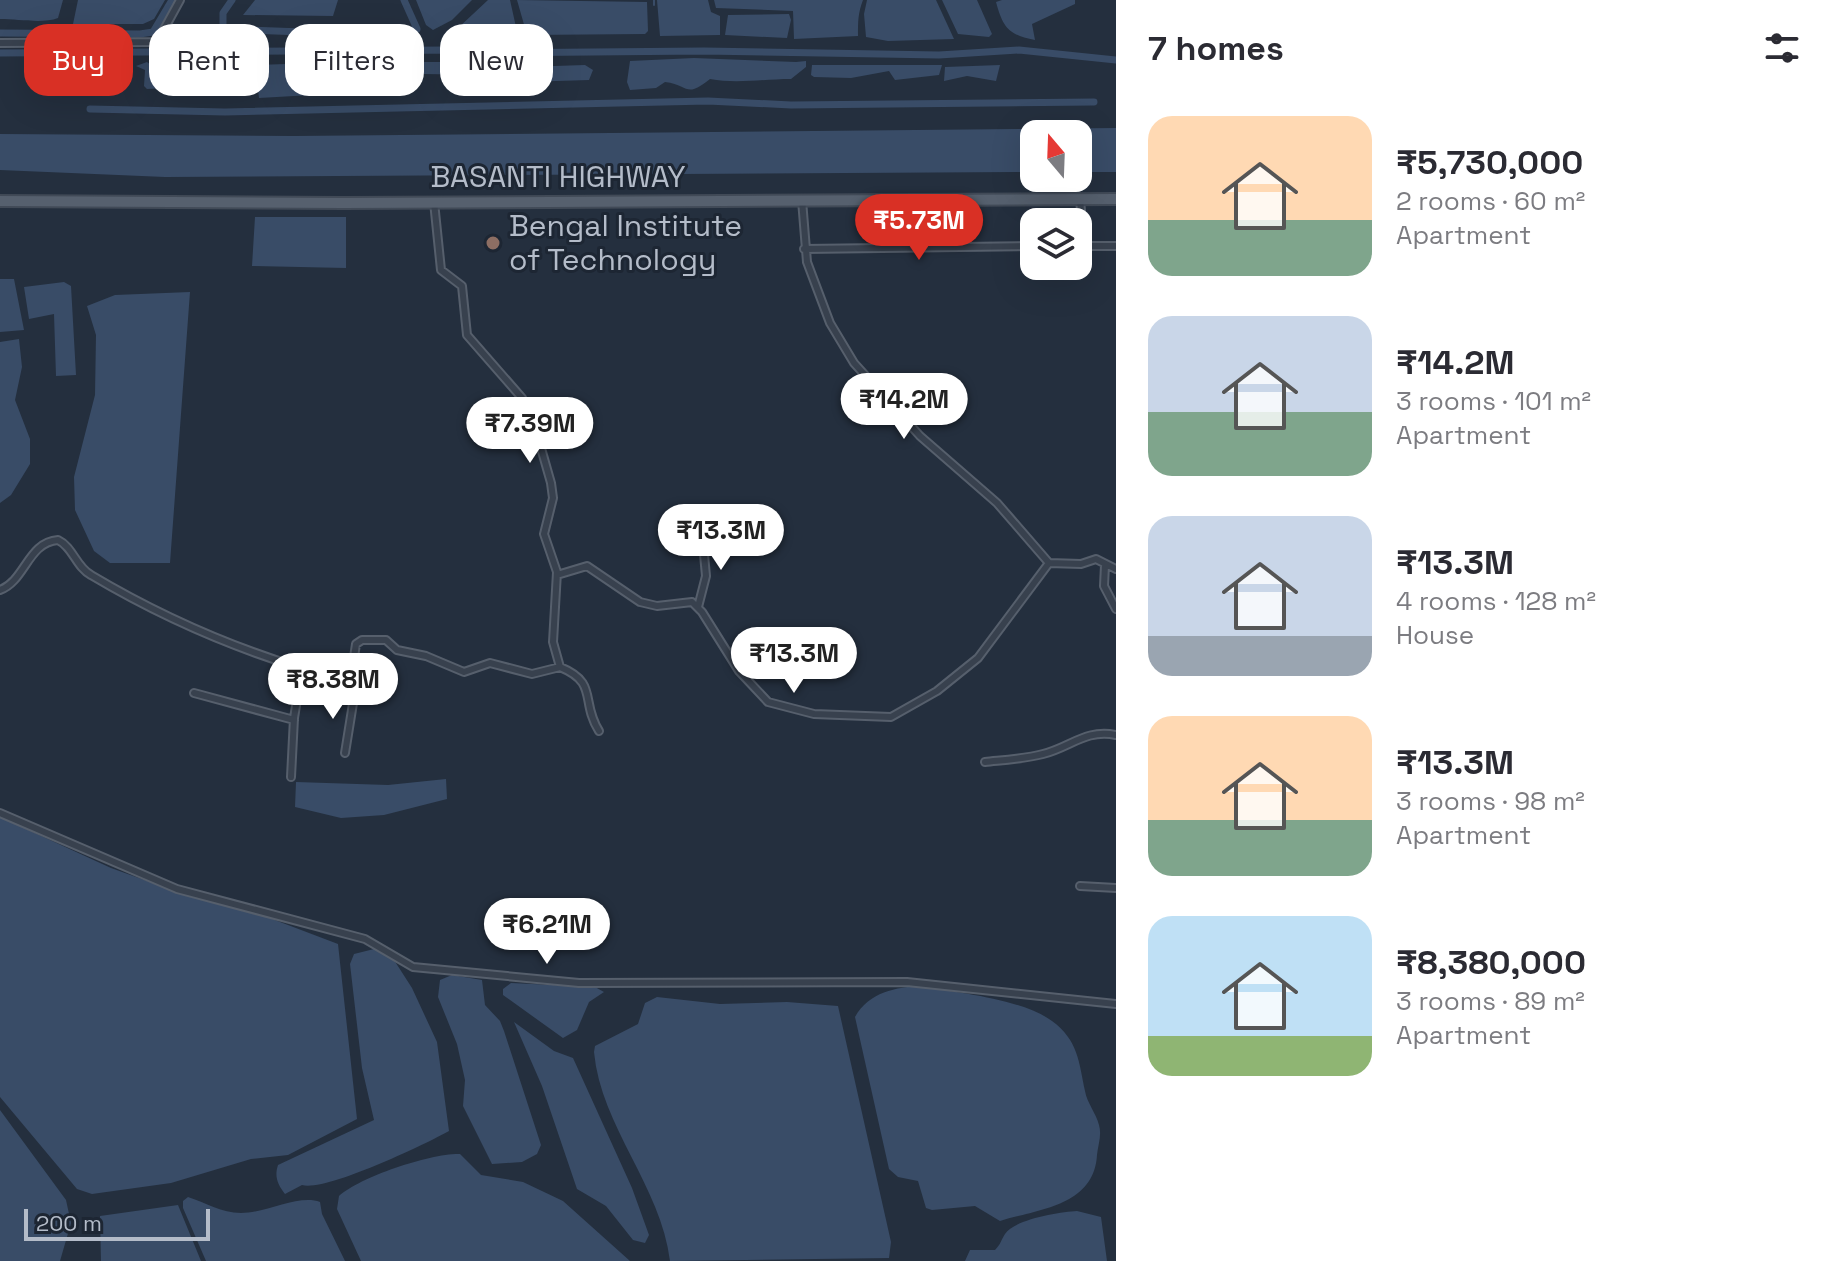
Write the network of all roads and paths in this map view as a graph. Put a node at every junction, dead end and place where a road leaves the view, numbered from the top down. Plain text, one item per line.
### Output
1 (180, 0) edge
2 (0, 43) edge
3 (1080, 199) junction
4 (1116, 199) edge
5 (802, 200) junction
6 (953, 200) junction
7 (0, 201) edge
8 (434, 202) junction
9 (1080, 208) edge
10 (955, 246) junction
11 (1020, 246) edge
12 (1092, 246) edge
13 (1116, 246) edge
14 (804, 249) junction
15 (702, 533) dead end
16 (1049, 563) junction
17 (1105, 565) junction
18 (1116, 569) edge
19 (557, 575) junction
20 (0, 590) edge
21 (698, 607) junction
22 (1116, 609) edge
23 (560, 667) junction
24 (302, 669) junction
25 (349, 680) junction
26 (194, 693) dead end
27 (294, 720) junction
28 (599, 731) dead end
29 (1116, 735) edge
30 (345, 753) dead end
31 (985, 762) dead end
32 (291, 777) dead end
33 (0, 813) edge
34 (1080, 886) dead end
35 (1116, 888) edge
36 (1116, 1004) edge

1 - 2 street
3 - 4 main road, BASANTI HIGHWAY
3 - 6 main road, BASANTI HIGHWAY
3 - 9 street
5 - 6 main road, BASANTI HIGHWAY
5 - 8 main road, BASANTI HIGHWAY
5 - 14 street
6 - 10 street
7 - 8 main road, BASANTI HIGHWAY
8 - 19 street
10 - 11 street
10 - 14 street
12 - 13 street
14 - 16 street
15 - 21 street
16 - 17 street
16 - 21 street
17 - 18 street
17 - 22 street
19 - 21 street
19 - 23 street
20 - 24 street
23 - 25 street
23 - 28 street
24 - 25 street
24 - 27 street
25 - 30 street
26 - 27 street
27 - 32 street
29 - 31 street
33 - 36 street
34 - 35 street

